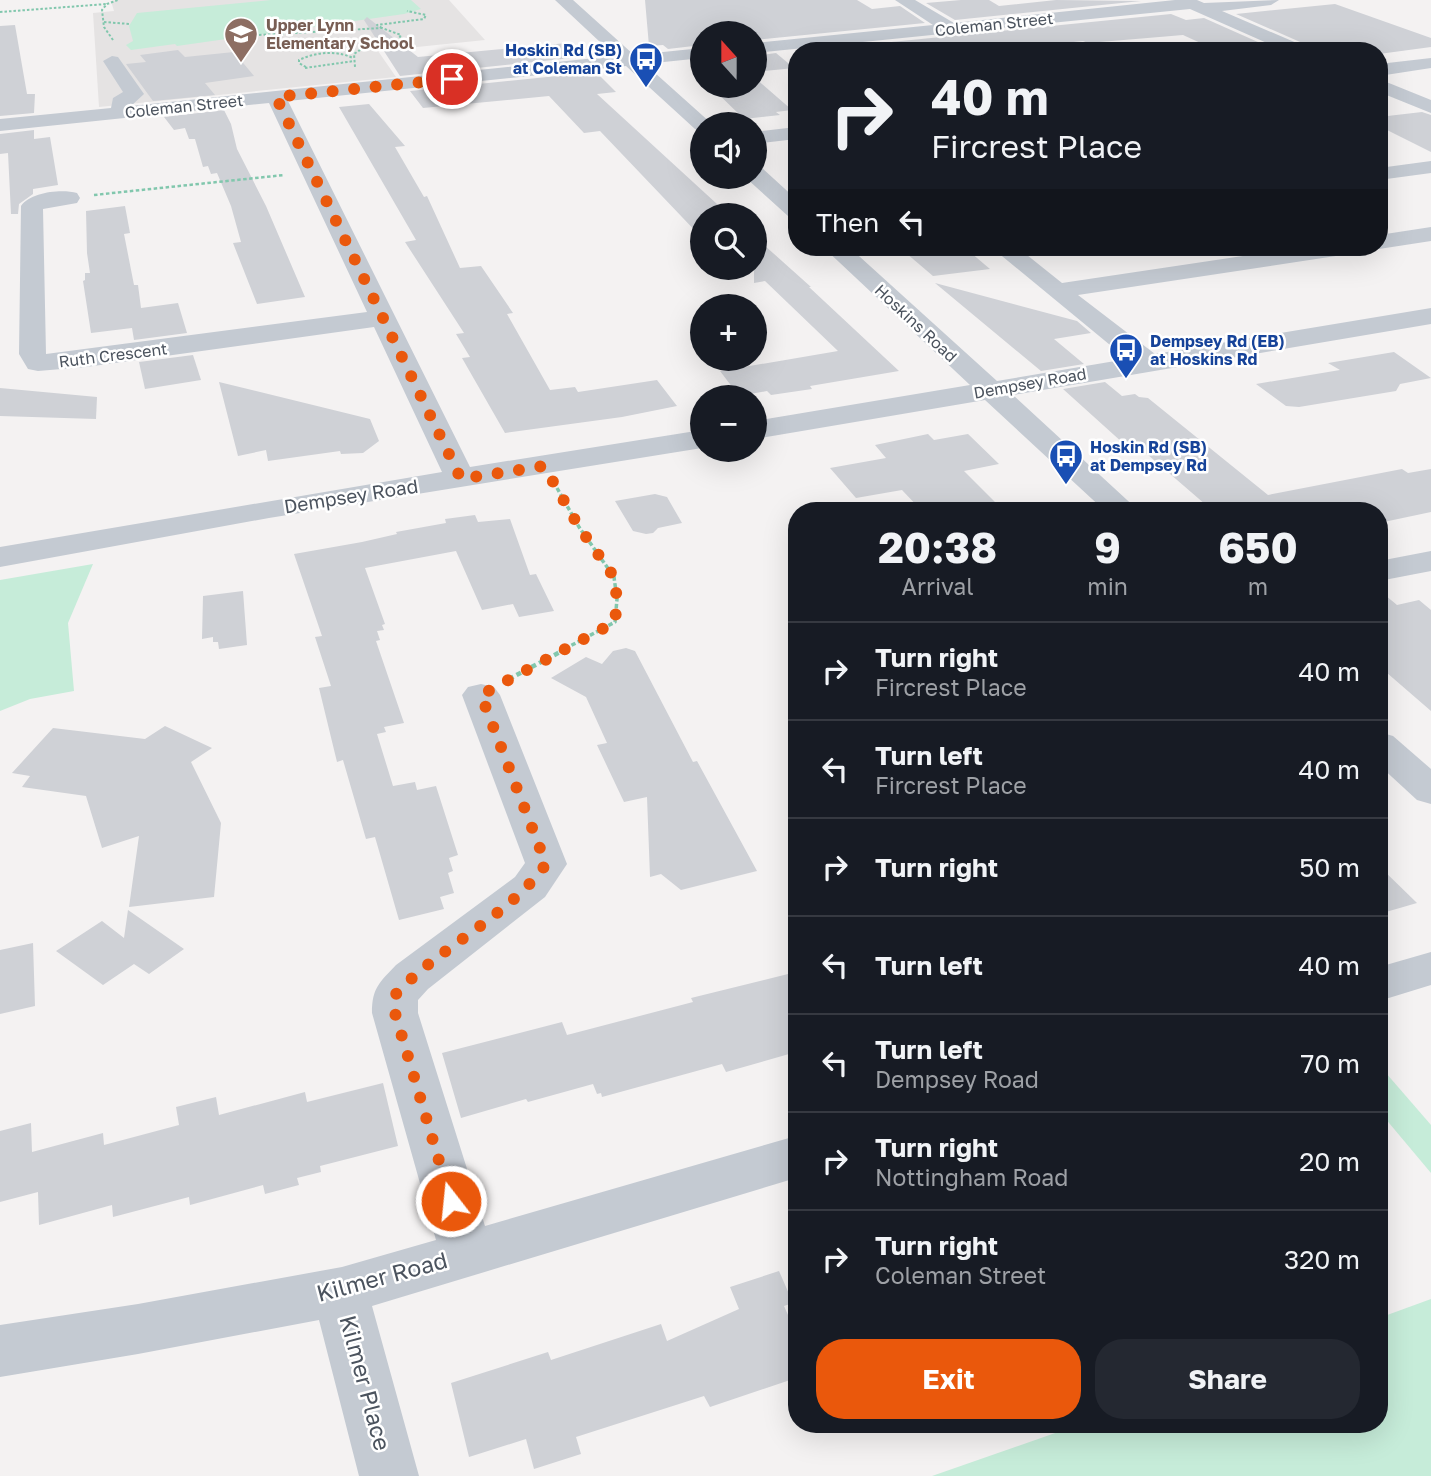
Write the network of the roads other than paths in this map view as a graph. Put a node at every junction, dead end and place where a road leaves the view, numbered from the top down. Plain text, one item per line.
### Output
1 (563, 0) edge
2 (903, 0) edge
3 (1271, 0) edge
4 (1192, 4) edge
5 (952, 29) junction
6 (817, 42) edge
7 (1279, 42) edge
8 (788, 45) edge
9 (767, 47) edge
10 (690, 54) edge
11 (630, 60) junction
12 (112, 61) road end
13 (1431, 63) edge
14 (1388, 69) edge
15 (229, 86) dead end
16 (378, 86) junction
17 (1388, 89) edge
18 (276, 97) junction
19 (1431, 107) edge
20 (122, 112) junction
21 (690, 114) edge
22 (0, 125) edge
23 (788, 135) edge
24 (767, 137) edge
25 (1426, 170) edge
26 (1388, 173) edge
27 (767, 185) edge
28 (69, 198) road end
29 (788, 204) edge
30 (1431, 234) edge
31 (1388, 241) edge
32 (850, 256) edge
33 (1014, 256) edge
34 (1289, 256) edge
35 (1057, 291) junction
36 (1431, 316) edge
37 (382, 318) junction
38 (1149, 363) junction
39 (989, 390) junction
40 (767, 428) edge
41 (690, 441) edge
42 (461, 479) junction
43 (1113, 502) edge
44 (2, 556) edge
45 (1431, 561) edge
46 (1388, 569) edge
47 (481, 695) road end
48 (1388, 752) edge
49 (1431, 791) edge
50 (1431, 968) edge
51 (1388, 981) edge
52 (788, 1159) edge
53 (467, 1255) junction
54 (342, 1291) junction
55 (0, 1351) edge
56 (389, 1476) edge

1 - 11 street
2 - 5 street
3 - 4 street, Coleman Street
4 - 5 street, Coleman Street
4 - 7 street
5 - 6 street, Coleman Street
8 - 9 street, Coleman Street
10 - 11 street, Coleman Street
11 - 16 street, Coleman Street
11 - 21 street
12 - 20 street
13 - 14 street
15 - 16 street
16 - 18 street, Coleman Street
17 - 19 street
18 - 20 street, Coleman Street
18 - 37 street
20 - 22 street, Coleman Street
23 - 24 street
25 - 26 street
27 - 29 street
28 - 37 street, Ruth Crescent
30 - 31 street
32 - 39 street, Hoskins Road
33 - 35 street
34 - 35 street
35 - 38 street
36 - 38 street, Dempsey Road
37 - 42 street
38 - 39 street, Dempsey Road
39 - 40 street, Dempsey Road
39 - 43 street, Hoskins Road
41 - 42 street, Dempsey Road
42 - 44 street, Dempsey Road
45 - 46 street
47 - 53 street
48 - 49 street
50 - 51 street
52 - 53 street, Kilmer Road
53 - 54 street, Kilmer Road
54 - 55 street, Kilmer Road
54 - 56 street, Kilmer Place

